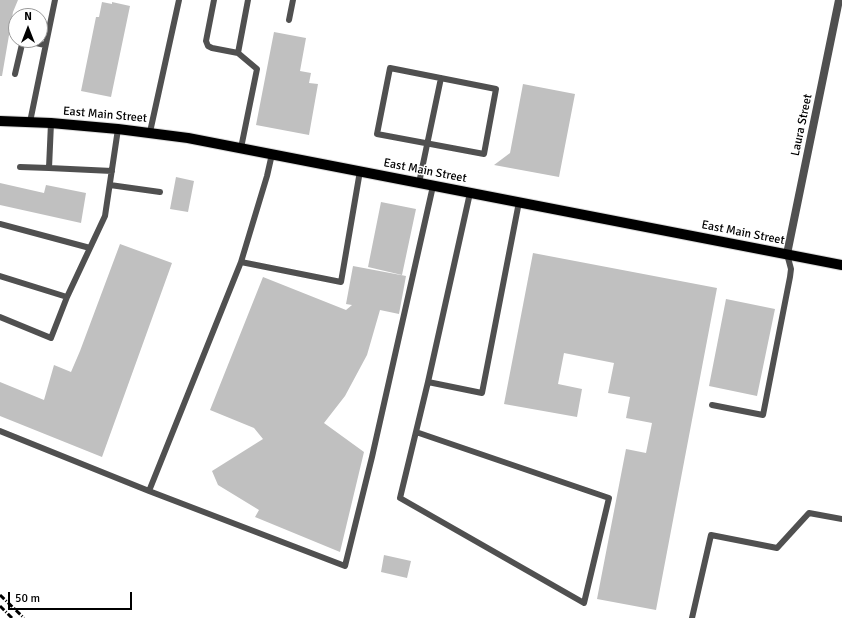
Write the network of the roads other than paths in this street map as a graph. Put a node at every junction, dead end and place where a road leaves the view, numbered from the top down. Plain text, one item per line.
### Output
1 (55, 0) edge
2 (179, 0) edge
3 (214, 0) edge
4 (248, 0) edge
5 (293, 0) edge
6 (840, 0) edge
7 (289, 20) dead end
8 (48, 32) edge
9 (21, 48) edge
10 (44, 48) edge
11 (238, 53) junction
12 (15, 74) dead end
13 (441, 78) junction
14 (0, 121) edge
15 (30, 122) junction
16 (51, 123) junction
17 (118, 129) junction
18 (150, 132) junction
19 (426, 143) junction
20 (241, 148) junction
21 (272, 154) junction
22 (20, 167) dead end
23 (49, 168) junction
24 (112, 171) junction
25 (360, 171) junction
26 (419, 183) junction
27 (110, 185) junction
28 (433, 186) junction
29 (160, 192) dead end
30 (470, 193) junction
31 (519, 202) junction
32 (0, 224) edge
33 (90, 248) junction
34 (787, 254) junction
35 (241, 262) junction
36 (842, 265) edge
37 (0, 276) edge
38 (67, 297) junction
39 (0, 318) edge
40 (428, 382) junction
41 (712, 405) dead end
42 (0, 431) edge
43 (416, 432) junction
44 (149, 491) junction
45 (842, 519) edge
46 (692, 618) edge

1 - 8 lane
2 - 18 lane
3 - 11 lane
4 - 11 lane
5 - 7 lane
6 - 34 street, Laura Street
9 - 12 lane
10 - 15 lane
11 - 20 lane
13 - 19 lane
13 - 19 lane
13 - 19 lane
14 - 15 main road, East Main Street
15 - 16 main road, East Main Street
16 - 17 main road, East Main Street
16 - 23 lane
17 - 18 main road, East Main Street
17 - 24 lane
18 - 20 main road, East Main Street
19 - 26 lane
20 - 21 main road, East Main Street
21 - 25 main road, East Main Street
21 - 35 lane
22 - 23 lane
23 - 24 lane
24 - 27 lane
25 - 26 main road, East Main Street
25 - 35 lane
26 - 28 main road, East Main Street
27 - 29 lane
27 - 33 lane
28 - 30 main road, East Main Street
28 - 44 lane
30 - 31 main road, East Main Street
30 - 40 lane
31 - 34 main road, East Main Street
31 - 40 lane
32 - 33 lane
33 - 38 lane
34 - 36 main road, East Main Street
34 - 41 lane
35 - 44 lane
37 - 38 lane
38 - 39 lane
40 - 43 lane
42 - 44 lane
43 - 43 lane
45 - 46 lane

